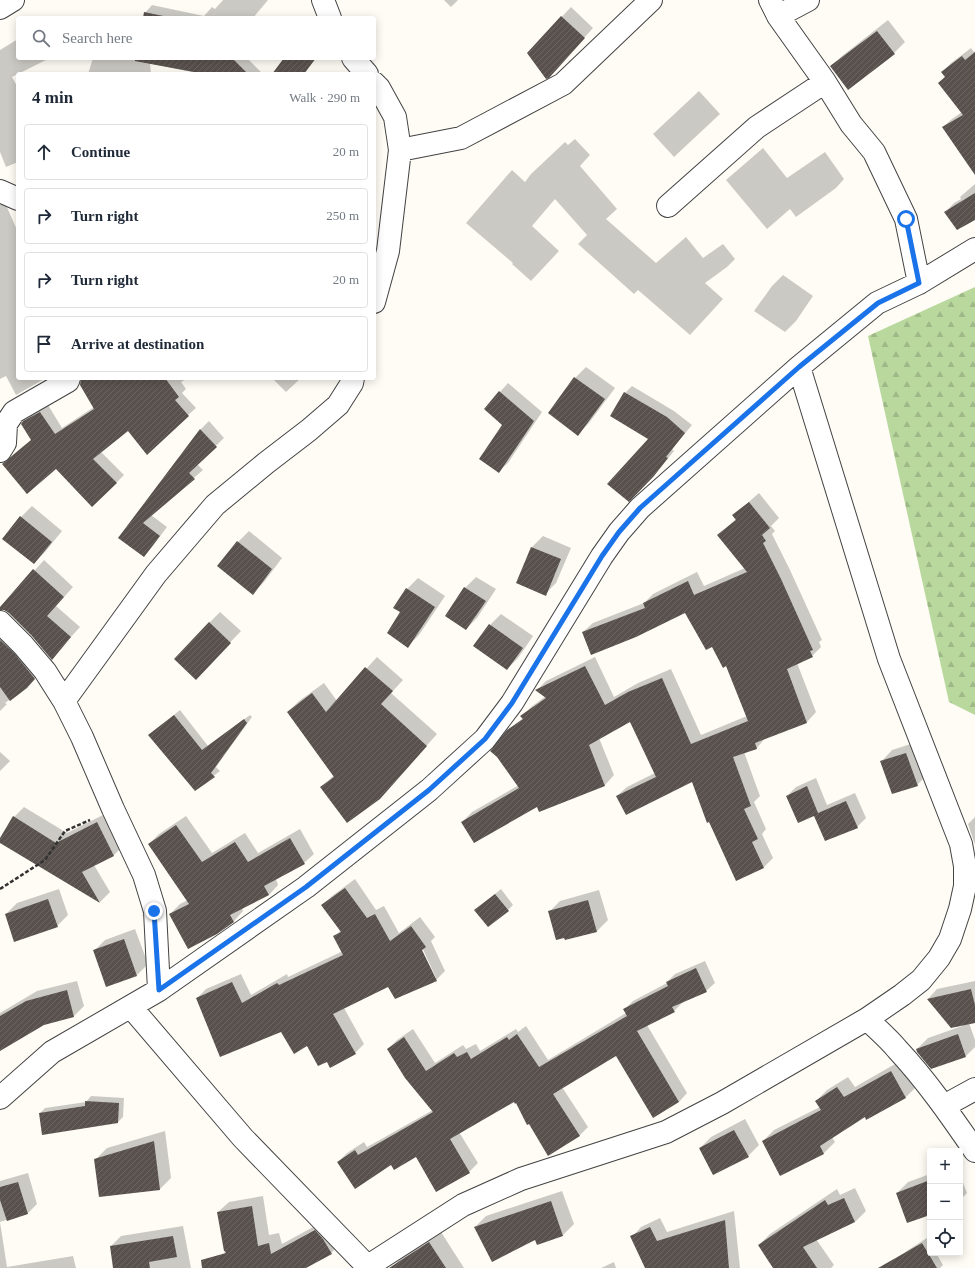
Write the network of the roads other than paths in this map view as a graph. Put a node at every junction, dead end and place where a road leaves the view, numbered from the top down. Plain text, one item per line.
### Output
1 (13, 0) edge
2 (323, 0) edge
3 (651, 0) edge
4 (808, 0) edge
5 (0, 8) edge
6 (774, 8) edge
7 (329, 16) edge
8 (355, 60) edge
9 (365, 72) edge
10 (825, 82) junction
11 (376, 84) edge
12 (400, 150) junction
13 (0, 191) edge
14 (16, 198) edge
15 (668, 206) dead end
16 (975, 249) edge
17 (919, 283) junction
18 (376, 295) edge
19 (799, 367) junction
20 (68, 380) edge
21 (353, 380) edge
22 (0, 451) edge
23 (0, 622) edge
24 (64, 701) junction
25 (159, 990) junction
26 (131, 1007) junction
27 (867, 1018) junction
28 (975, 1089) edge
29 (0, 1098) edge
30 (944, 1106) junction
31 (975, 1151) edge
32 (367, 1267) edge

1 - 5 street
2 - 7 street
3 - 12 street
4 - 6 street
6 - 10 street
8 - 9 street
10 - 15 street
10 - 17 street
11 - 12 street
12 - 18 street
13 - 14 street
16 - 17 street
17 - 19 street
19 - 25 street
19 - 27 street
20 - 22 street
21 - 24 street
23 - 24 street
24 - 25 street
25 - 26 street
26 - 29 street
26 - 32 street
27 - 30 street
27 - 32 street
28 - 30 street
30 - 31 street

